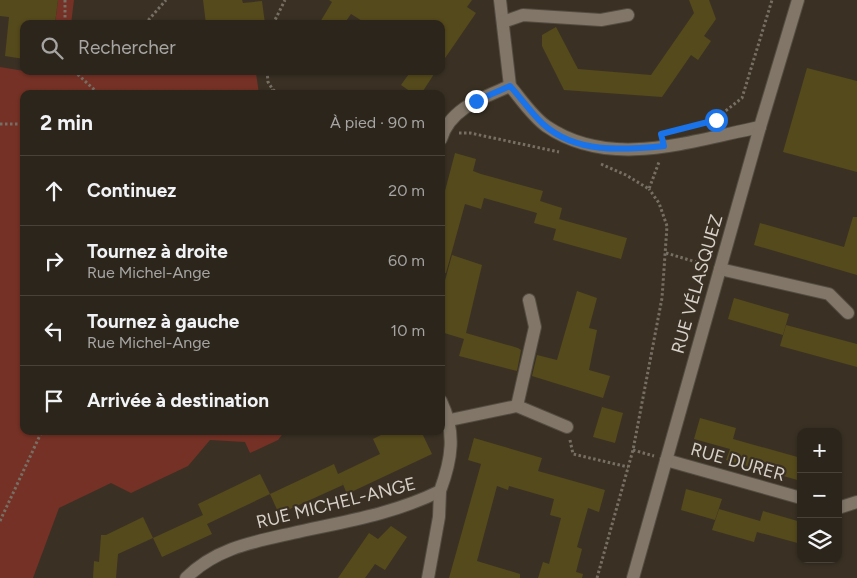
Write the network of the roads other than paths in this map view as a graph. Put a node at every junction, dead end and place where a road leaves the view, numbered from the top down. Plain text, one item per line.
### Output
1 (500, 0) edge
2 (798, 0) edge
3 (628, 15) dead end
4 (503, 22) junction
5 (510, 86) junction
6 (760, 127) junction
7 (445, 132) edge
8 (720, 269) junction
9 (529, 300) dead end
10 (848, 312) dead end
11 (517, 406) junction
12 (445, 409) edge
13 (450, 420) junction
14 (567, 427) road end
15 (666, 460) junction
16 (440, 491) junction
17 (797, 497) edge
18 (857, 502) edge
19 (842, 507) edge
20 (186, 578) edge
21 (428, 578) edge
22 (633, 578) edge

1 - 4 street
2 - 6 street, RUE VÉLASQUEZ
3 - 4 street
4 - 5 street
5 - 6 street
5 - 7 street
6 - 8 street, RUE VÉLASQUEZ
8 - 10 street
8 - 15 street, RUE VÉLASQUEZ
9 - 11 street
11 - 13 street
11 - 14 street
12 - 13 street, RUE MICHEL-ANGE
13 - 16 street, RUE MICHEL-ANGE
15 - 17 street, RUE DURER
15 - 22 street, RUE VÉLASQUEZ
16 - 20 street, RUE MICHEL-ANGE
16 - 21 street
18 - 19 street

